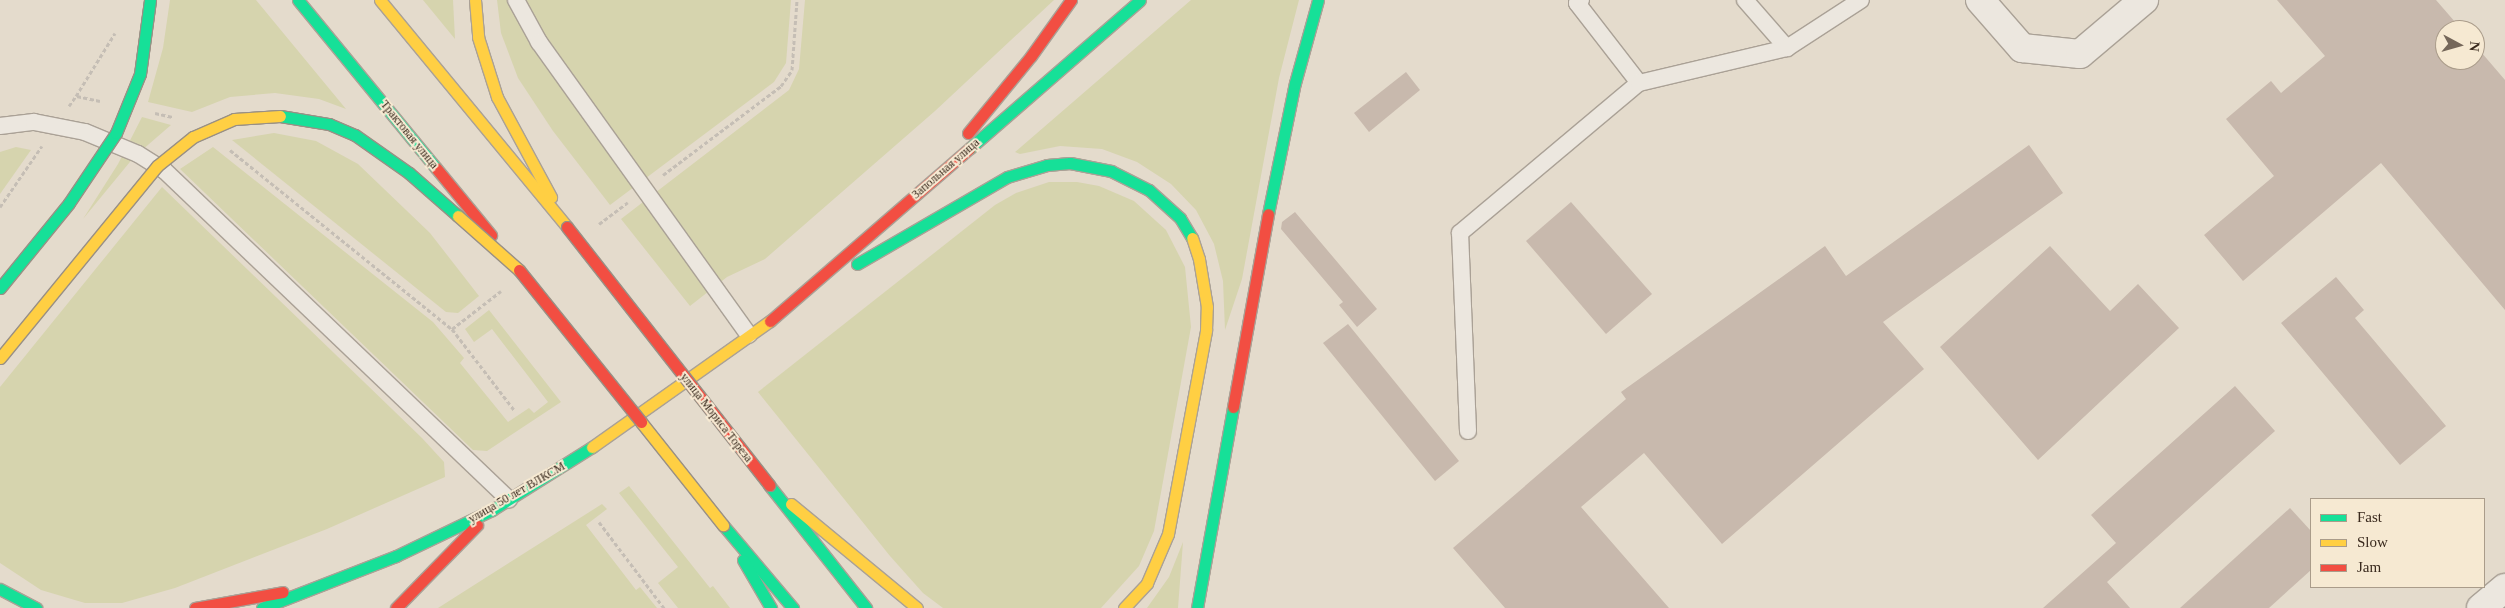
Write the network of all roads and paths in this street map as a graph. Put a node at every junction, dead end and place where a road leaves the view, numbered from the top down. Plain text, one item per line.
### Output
1 (150, 0) edge
2 (298, 0) edge
3 (380, 0) edge
4 (475, 0) edge
5 (516, 0) edge
6 (1071, 0) edge
7 (1140, 0) edge
8 (1318, 0) edge
9 (1581, 0) edge
10 (1745, 0) edge
11 (1861, 0) edge
12 (1980, 0) edge
13 (2144, 0) edge
14 (120, 26) dead end
15 (1787, 48) junction
16 (1639, 83) junction
17 (76, 96) junction
18 (104, 102) dead end
19 (150, 112) dead end
20 (178, 118) dead end
21 (57, 125) junction
22 (0, 126) edge
23 (222, 145) dead end
24 (916, 196) junction
25 (0, 207) edge
26 (567, 227) junction
27 (519, 270) junction
28 (0, 288) edge
29 (795, 302) junction
30 (749, 335) junction
31 (0, 358) edge
32 (516, 411) dead end
33 (1468, 431) dead end
34 (509, 500) junction
35 (492, 510) junction
36 (800, 517) junction
37 (598, 522) dead end
38 (746, 559) junction
39 (326, 584) junction
40 (2505, 588) edge
41 (0, 589) edge
42 (36, 608) edge
43 (195, 608) edge
44 (262, 608) edge
45 (396, 608) edge
46 (664, 608) edge
47 (771, 608) edge
48 (793, 608) edge
49 (866, 608) edge
50 (917, 608) edge
51 (1124, 608) edge
52 (1197, 608) edge
53 (2481, 608) edge

1 - 28 street, bridge
2 - 27 street, Трактовая улица, bridge
3 - 26 street
4 - 26 street
5 - 30 lane
6 - 24 street
7 - 24 street, Запольная улица
8 - 52 street
9 - 16 lane
10 - 15 lane
11 - 15 lane
12 - 13 street
14 - 17 path
15 - 16 lane
16 - 33 lane
17 - 18 path
17 - 21 path
19 - 20 path
21 - 22 lane
21 - 25 path
21 - 34 lane
23 - 32 path
24 - 29 street, Запольная улица
26 - 36 street, улица Мориса Тореза, bridge
27 - 31 street, bridge
27 - 38 street, bridge
29 - 30 street, Запольная улица
29 - 51 street
30 - 34 street, улица 50 лет ВЛКСМ
34 - 35 street, улица 50 лет ВЛКСМ
35 - 39 street, улица 50 лет ВЛКСМ
35 - 45 street
36 - 49 street, улица Мориса Тореза
36 - 50 street
37 - 46 path
38 - 47 street
38 - 48 street
39 - 43 street
39 - 44 street, улица 50 лет ВЛКСМ
40 - 53 street
41 - 42 street

